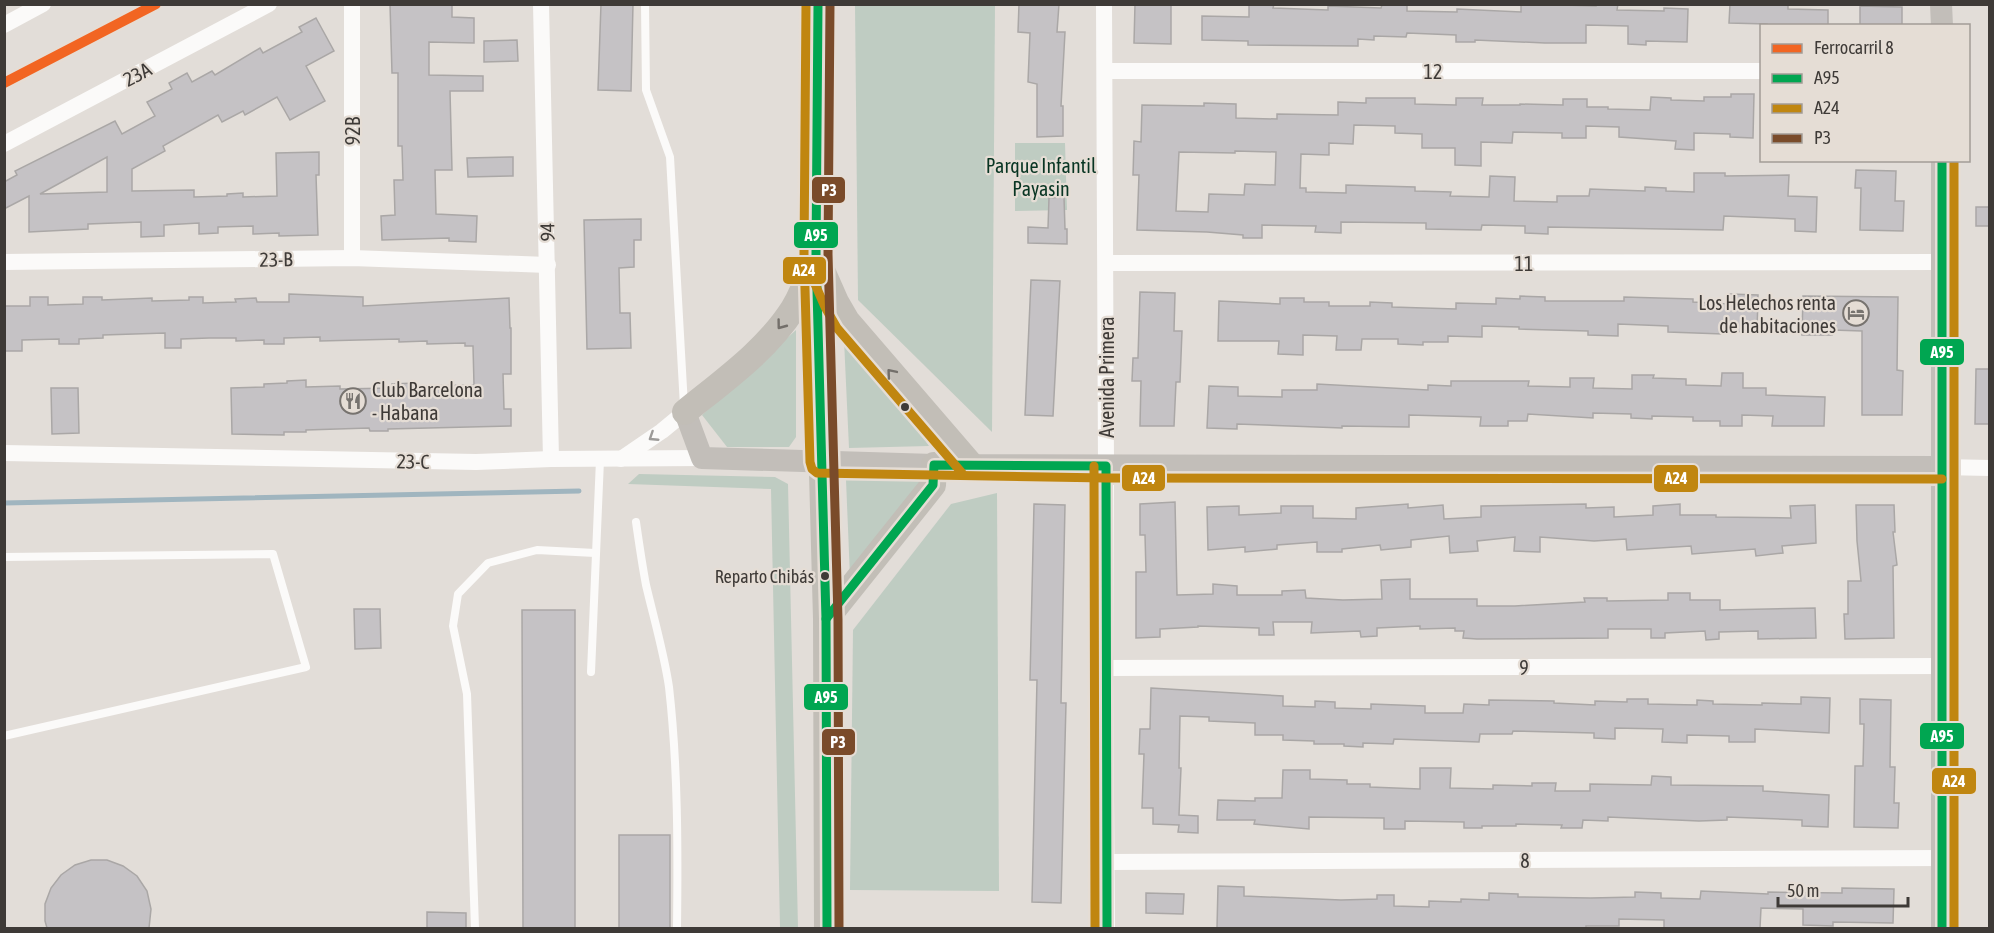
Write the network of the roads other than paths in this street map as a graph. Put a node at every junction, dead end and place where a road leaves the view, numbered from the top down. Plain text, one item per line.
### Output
1 (43, 4) edge
2 (269, 4) edge
3 (352, 4) edge
4 (541, 4) edge
5 (645, 4) edge
6 (818, 4) edge
7 (1104, 4) edge
8 (1941, 4) edge
9 (4, 24) edge
10 (1942, 24) edge
11 (1105, 71) junction
12 (1760, 71) edge
13 (4, 144) edge
14 (1942, 162) edge
15 (816, 254) junction
16 (352, 258) junction
17 (4, 262) edge
18 (1942, 262) junction
19 (1106, 263) junction
20 (548, 266) junction
21 (685, 412) junction
22 (4, 453) edge
23 (702, 458) junction
24 (552, 459) junction
25 (620, 459) junction
26 (600, 460) junction
27 (822, 462) junction
28 (934, 465) junction
29 (971, 465) junction
30 (1106, 466) junction
31 (1942, 467) junction
32 (1989, 468) edge
33 (636, 522) dead end
34 (595, 553) junction
35 (4, 557) edge
36 (826, 619) junction
37 (1942, 666) junction
38 (1105, 668) junction
39 (591, 672) dead end
40 (4, 736) edge
41 (1942, 858) junction
42 (1108, 861) junction
43 (475, 928) edge
44 (677, 928) edge
45 (827, 928) edge
46 (1107, 928) edge
47 (1942, 928) edge

1 - 9 street
2 - 13 street, 23A
3 - 16 street, 92B
4 - 20 street, 94
5 - 21 lane
6 - 15 main road
7 - 11 street, Avenida Primera
8 - 10 street
11 - 12 street, 12
11 - 19 street, Avenida Primera
14 - 18 street
15 -> 21 main road
15 - 27 main road
29 -> 15 main road
16 - 17 street, 23-B
16 - 20 street, 23-B
18 - 19 street, 11
18 - 31 street
19 - 30 street, Avenida Primera
20 - 24 street, 94
21 - 23 street
21 -> 25 street
22 - 24 street, 23-C
23 - 25 street, 23-C
23 - 27 street, 23-C
24 - 26 street, 23-C
25 - 26 street, 23-C
26 - 34 lane
27 - 28 street, 23-C
27 - 36 main road
28 - 29 street, 23-C
28 - 36 main road
29 - 30 street, 23-C
30 - 31 street, 23-C
30 - 38 street, Avenida Primera
31 - 32 street
31 - 37 street
33 - 44 lane
34 - 39 lane
34 - 43 lane
35 - 40 lane
36 - 45 main road
37 - 38 street, 9
37 - 41 street
38 - 42 street, Avenida Primera
41 - 42 street, 8
41 - 47 street
42 - 46 street, Avenida Primera

